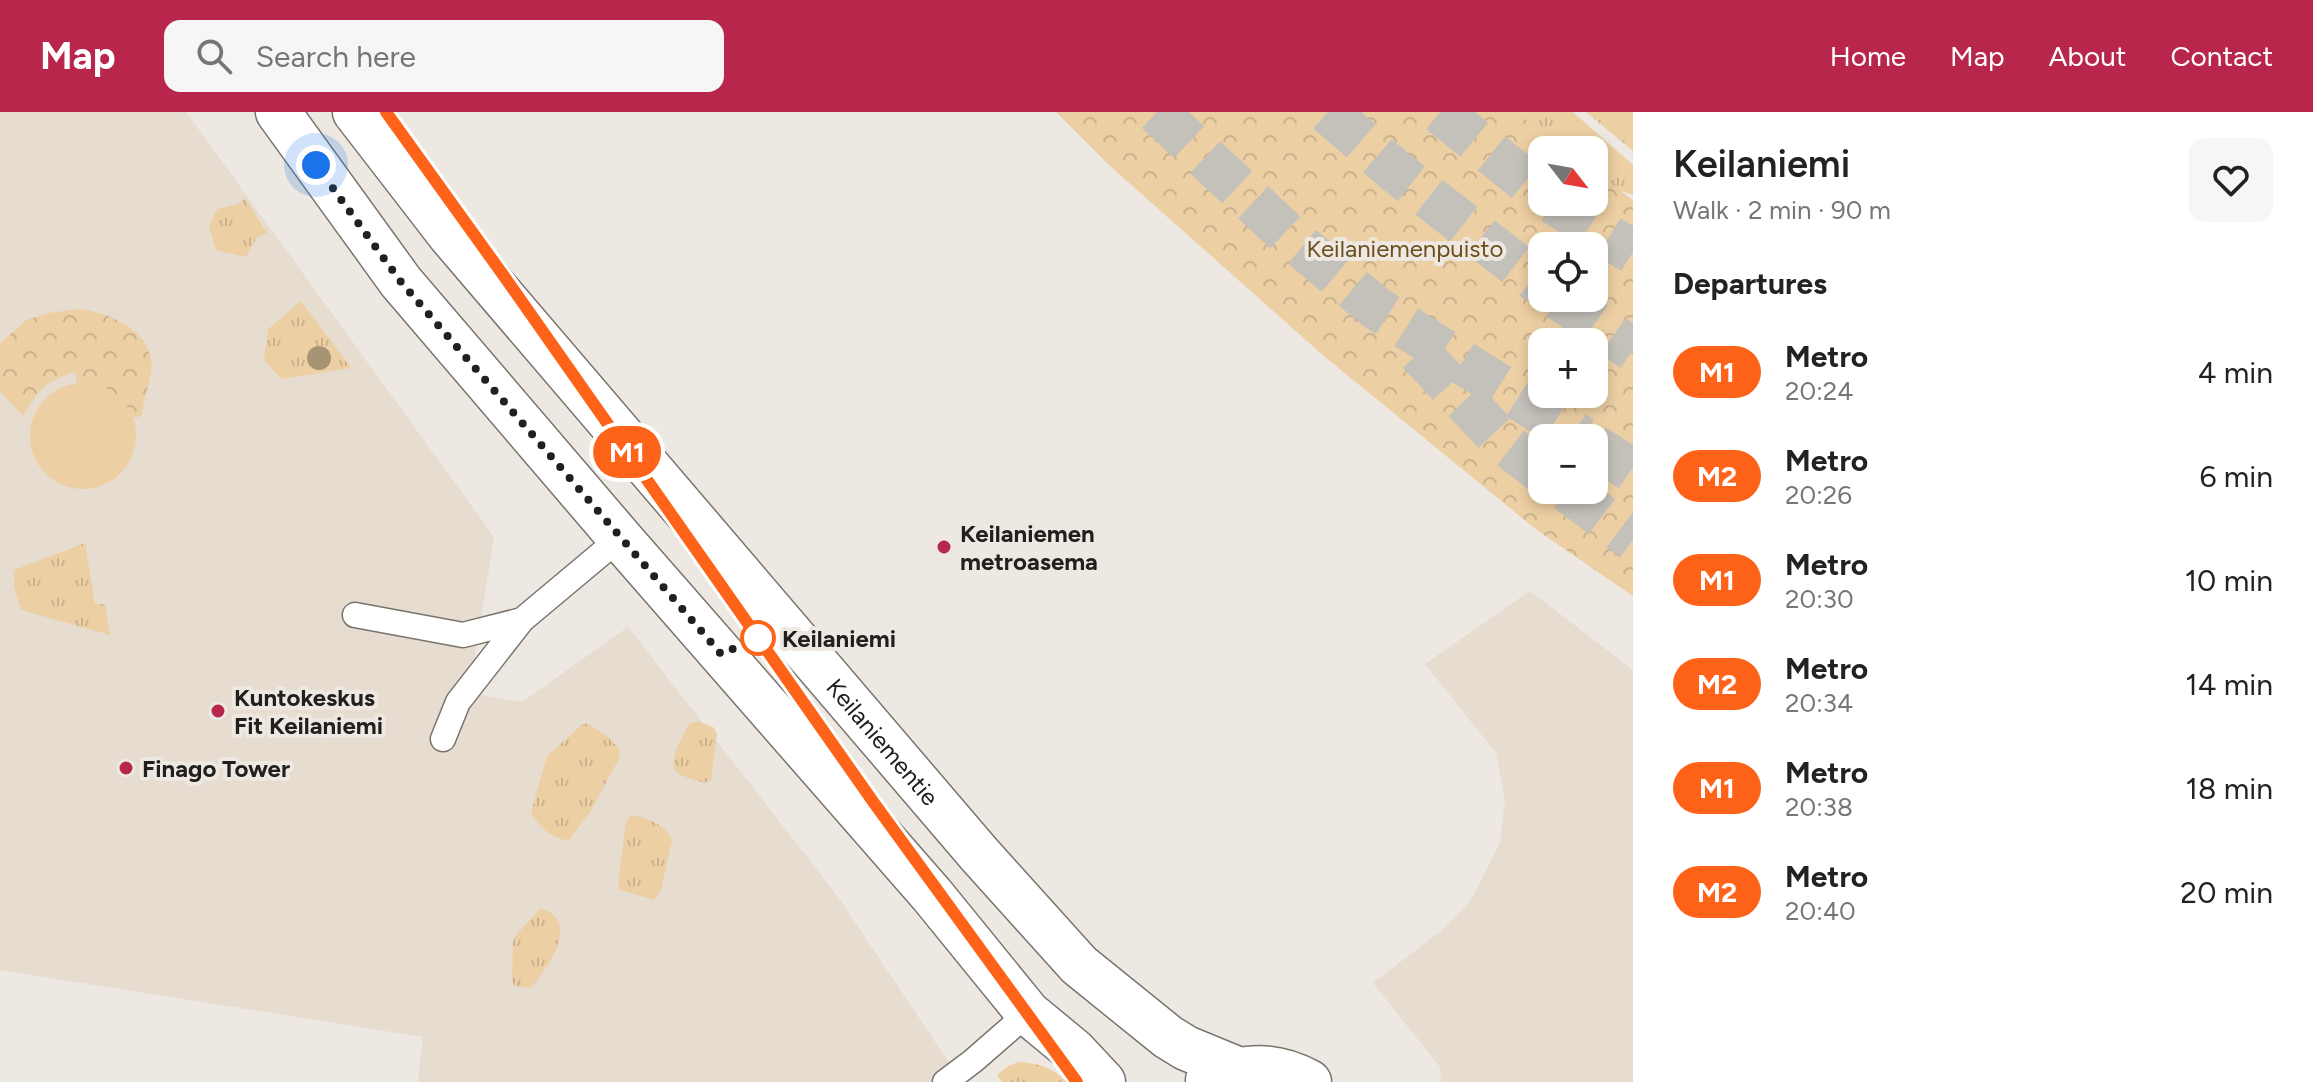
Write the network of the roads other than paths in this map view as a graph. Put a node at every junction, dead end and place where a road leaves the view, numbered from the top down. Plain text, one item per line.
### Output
1 (278, 112) edge
2 (355, 112) edge
3 (620, 538) junction
4 (355, 615) dead end
5 (522, 620) junction
6 (443, 739) dead end
7 (1028, 1013) junction
8 (1221, 1075) edge
9 (945, 1082) edge
10 (1103, 1082) edge
11 (1309, 1082) edge

1 - 3 street
2 - 8 street, Keilaniementie
3 - 5 lane
3 - 7 street
4 - 5 lane
5 - 6 lane
7 - 9 lane
7 - 10 street
8 - 11 street

